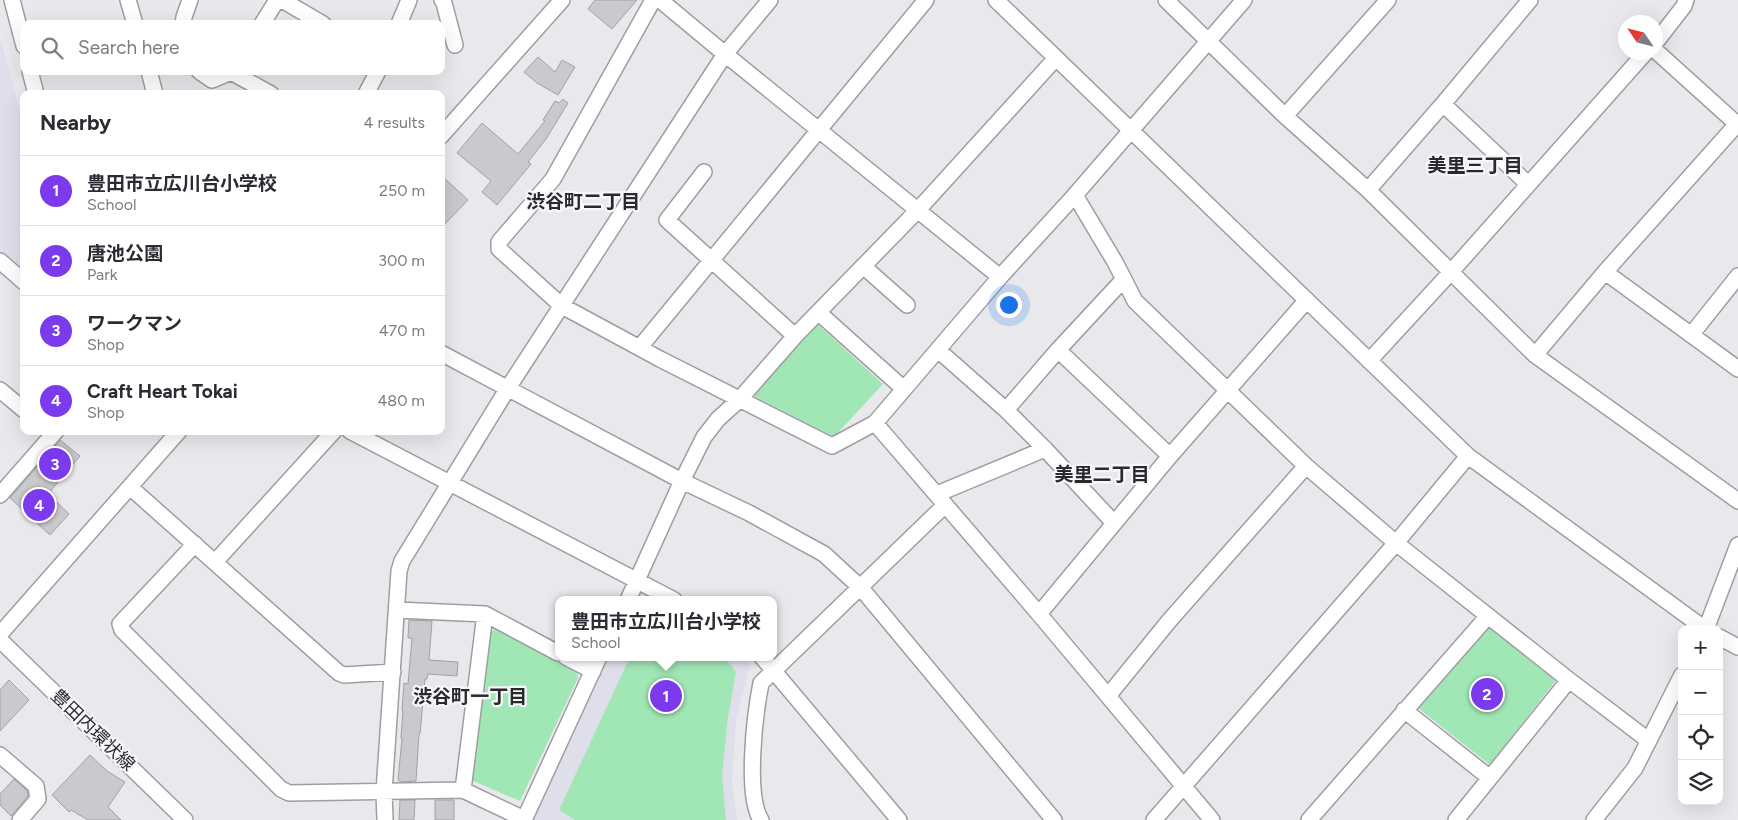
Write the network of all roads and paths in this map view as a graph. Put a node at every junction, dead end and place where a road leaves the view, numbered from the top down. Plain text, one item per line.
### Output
1 (12, 0) edge
2 (128, 0) edge
3 (190, 0) edge
4 (277, 0) edge
5 (282, 0) edge
6 (409, 0) edge
7 (442, 0) edge
8 (562, 0) edge
9 (653, 0) edge
10 (660, 0) edge
11 (770, 0) edge
12 (926, 0) edge
13 (996, 0) edge
14 (1166, 0) edge
15 (1244, 0) edge
16 (1388, 0) edge
17 (1530, 0) edge
18 (1686, 0) edge
19 (134, 20) edge
20 (184, 20) edge
21 (264, 20) edge
22 (316, 20) edge
23 (401, 20) edge
24 (20, 31) edge
25 (1663, 33) edge
26 (1208, 41) junction
27 (455, 45) dead end
28 (725, 54) junction
29 (1663, 57) edge
30 (1056, 58) junction
31 (1639, 60) edge
32 (31, 75) edge
33 (150, 75) edge
34 (204, 75) edge
35 (223, 75) edge
36 (238, 75) edge
37 (376, 75) edge
38 (35, 90) edge
39 (154, 90) edge
40 (264, 90) edge
41 (368, 90) edge
42 (1443, 104) junction
43 (1285, 116) junction
44 (1738, 124) edge
45 (1132, 130) junction
46 (819, 131) junction
47 (445, 132) edge
48 (704, 172) dead end
49 (1528, 184) junction
50 (1368, 190) junction
51 (1076, 195) junction
52 (917, 211) junction
53 (711, 260) junction
54 (0, 261) edge
55 (864, 266) junction
56 (1605, 272) junction
57 (1450, 273) junction
58 (1000, 277) junction
59 (20, 278) edge
60 (1124, 279) junction
61 (1737, 280) edge
62 (1307, 300) junction
63 (907, 305) dead end
64 (562, 306) junction
65 (819, 313) junction
66 (1691, 335) junction
67 (795, 336) junction
68 (640, 348) junction
69 (938, 350) junction
70 (1058, 350) junction
71 (445, 355) edge
72 (1535, 355) junction
73 (1369, 361) junction
74 (1738, 370) edge
75 (508, 388) junction
76 (904, 389) junction
77 (0, 390) edge
78 (1228, 391) junction
79 (739, 400) junction
80 (20, 407) edge
81 (1006, 410) junction
82 (875, 422) junction
83 (50, 435) edge
84 (176, 435) edge
85 (330, 435) edge
86 (358, 435) edge
87 (1046, 449) junction
88 (1170, 456) junction
89 (1468, 456) junction
90 (1306, 466) junction
91 (682, 481) junction
92 (450, 483) junction
93 (130, 487) junction
94 (0, 496) edge
95 (941, 499) junction
96 (1738, 501) edge
97 (1114, 523) junction
98 (1396, 543) junction
99 (195, 544) junction
100 (1738, 545) edge
101 (215, 562) junction
102 (637, 581) junction
103 (861, 588) junction
104 (630, 596) edge
105 (666, 596) edge
106 (397, 610) junction
107 (485, 614) junction
108 (1039, 614) junction
109 (1488, 616) junction
110 (1700, 625) edge
111 (1707, 625) edge
112 (0, 634) edge
113 (1723, 639) edge
114 (0, 640) edge
115 (1738, 647) edge
116 (555, 651) edge
117 (574, 661) edge
118 (598, 661) edge
119 (765, 661) edge
120 (593, 671) junction
121 (393, 672) junction
122 (774, 672) junction
123 (1569, 680) junction
124 (1678, 683) edge
125 (1108, 696) junction
126 (1404, 710) junction
127 (1648, 740) junction
128 (0, 755) edge
129 (1490, 778) junction
130 (1182, 787) junction
131 (463, 790) junction
132 (384, 792) junction
133 (20, 820) edge
134 (185, 820) edge
135 (385, 820) edge
136 (524, 820) edge
137 (761, 820) edge
138 (898, 820) edge
139 (1054, 820) edge
140 (1154, 820) edge
141 (1212, 820) edge
142 (1309, 820) edge
143 (1456, 820) edge
144 (1594, 820) edge

1 - 24 street
2 - 19 street
3 - 20 street
4 - 21 street
5 - 22 street
6 - 23 street
7 - 27 street
8 - 47 street
9 - 64 street
10 - 28 street
11 - 28 street
12 - 46 street
13 - 30 street
14 - 26 street
15 - 26 street
16 - 43 street
17 - 42 street
18 - 25 street
26 - 43 street
26 - 45 street
28 - 46 street
28 - 64 street
29 - 44 street
30 - 45 street
30 - 52 street
31 - 49 street
32 - 38 street
33 - 39 street
34 - 35 street
36 - 40 street
37 - 41 street
42 - 49 street
42 - 50 street
43 - 50 street
44 - 56 street
45 - 51 street
45 - 62 street
46 - 52 street
46 - 53 street
48 - 53 street
49 - 57 street
50 - 57 street
51 - 58 street
51 - 60 street
52 - 55 street
52 - 58 street
53 - 67 street
53 - 68 street
54 - 59 street
55 - 63 street
55 - 65 street
56 - 66 street
56 - 72 street
57 - 72 street
57 - 73 street
58 - 69 street
60 - 70 street
60 - 78 street
61 - 66 street
62 - 73 street
62 - 78 street
64 - 68 street
64 - 75 street
65 - 67 street
65 - 76 street
66 - 74 street
67 - 79 street
68 - 79 street
69 - 76 street
69 - 81 street
70 - 81 street
70 - 88 street
71 - 75 street
72 - 96 street
73 - 89 street
75 - 91 street
75 - 92 street
76 - 82 street
77 - 80 street
78 - 88 street
78 - 90 street
79 - 82 street
79 - 91 street
81 - 87 street
82 - 95 street
83 - 94 street
84 - 93 street
85 - 101 street
86 - 92 street
87 - 95 street
87 - 97 street
88 - 97 street
89 - 98 street
89 - 110 street
90 - 98 street
90 - 125 street
91 - 102 street
91 - 103 street
92 - 102 street
92 - 106 street
93 - 99 street
93 - 112 street
95 - 103 street
95 - 108 street
97 - 108 street
98 - 109 street
98 - 130 street
99 - 101 street
99 - 132 street
100 - 111 street
101 - 121 street
102 - 104 street
102 - 105 street
103 - 122 street
103 - 139 street
106 - 107 street
106 - 121 street
107 - 116 street
107 - 131 street
108 - 125 street
109 - 123 street
109 - 126 street
113 - 115 street
114 - 134 street, 豊田内環状線
117 - 120 street
118 - 120 street
119 - 122 street
120 - 136 street
121 - 132 street
122 - 137 street
122 - 138 street
123 - 127 street
123 - 129 street
124 - 127 street
125 - 130 street
126 - 129 street
126 - 142 street
127 - 144 street
128 - 133 street
129 - 143 street
130 - 140 street
130 - 141 street
131 - 132 street
131 - 136 street
132 - 135 street

